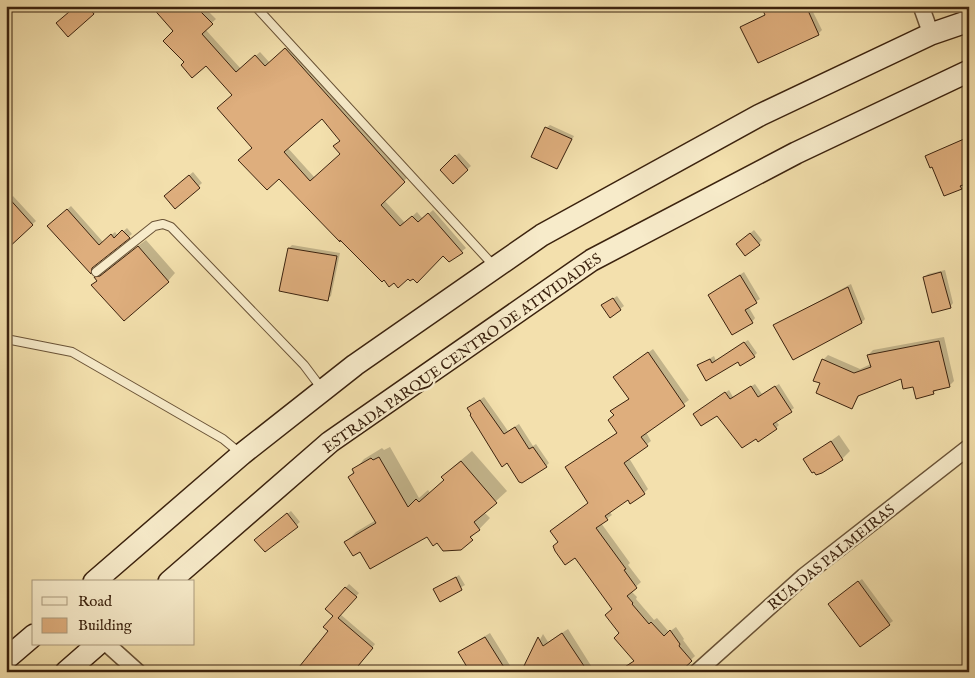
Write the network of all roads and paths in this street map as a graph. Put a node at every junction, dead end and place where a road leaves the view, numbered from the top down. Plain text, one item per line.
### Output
1 (921, 6) edge
2 (256, 7) edge
3 (969, 21) edge
4 (931, 34) junction
5 (969, 71) edge
6 (496, 267) junction
7 (96, 272) dead end
8 (6, 340) edge
9 (323, 390) junction
10 (969, 446) edge
11 (242, 454) junction
12 (96, 580) edge
13 (171, 580) edge
14 (32, 637) edge
15 (96, 646) edge
16 (109, 646) edge
17 (6, 659) edge
18 (66, 672) edge
19 (138, 672) edge
20 (697, 672) edge

1 - 4 street
2 - 6 lane
3 - 4 main road
4 - 6 main road
5 - 13 main road, ESTRADA PARQUE CENTRO DE ATIVIDADES
6 - 9 main road
7 - 9 lane
8 - 11 lane
9 - 11 main road
10 - 20 street, RUA DAS PALMEIRAS
11 - 12 main road
14 - 17 main road
15 - 18 main road
16 - 19 street

